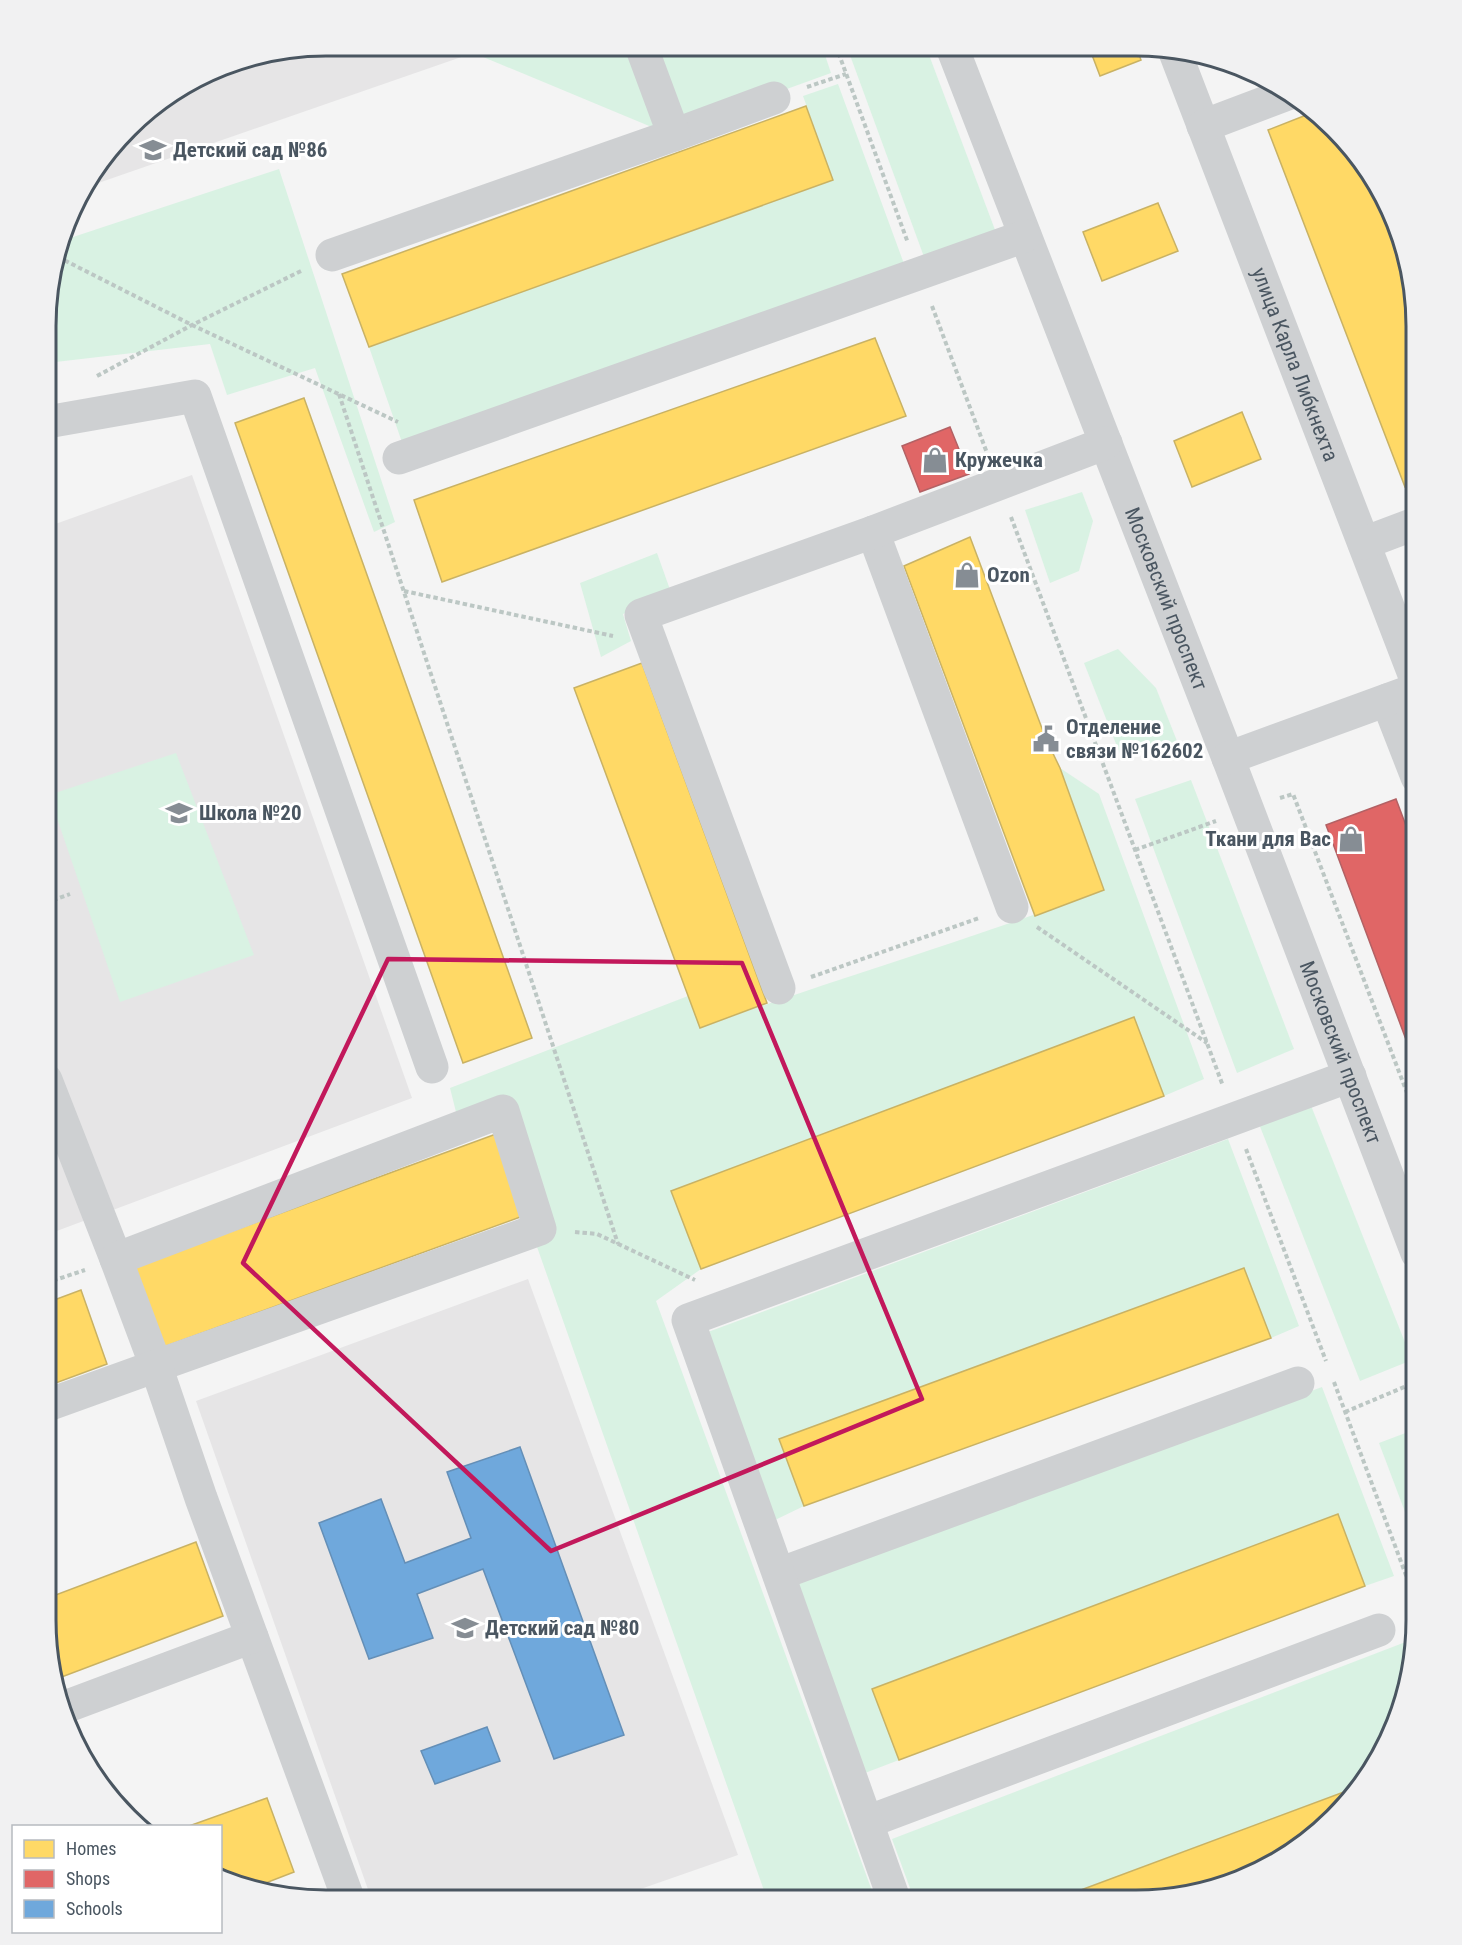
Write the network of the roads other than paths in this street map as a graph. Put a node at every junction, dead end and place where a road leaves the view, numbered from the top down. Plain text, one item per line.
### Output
1 (645, 56) edge
2 (955, 56) edge
3 (1178, 59) edge
4 (1279, 97) edge
5 (774, 98) road end
6 (1203, 126) junction
7 (674, 135) junction
8 (1025, 236) junction
9 (332, 255) road end
10 (56, 420) edge
11 (1106, 443) junction
12 (399, 458) dead end
13 (1406, 527) edge
14 (873, 532) junction
15 (1364, 543) junction
16 (1406, 653) edge
17 (1402, 694) edge
18 (1406, 716) edge
19 (1228, 758) junction
20 (1012, 907) road end
21 (779, 988) road end
22 (432, 1067) dead end
23 (1350, 1076) junction
24 (56, 1106) edge
25 (1406, 1224) edge
26 (116, 1259) junction
27 (156, 1366) junction
28 (1298, 1383) dead end
29 (56, 1402) edge
30 (779, 1575) junction
31 (1379, 1630) dead end
32 (252, 1637) junction
33 (70, 1705) edge
34 (867, 1822) junction
35 (345, 1889) edge
36 (890, 1889) edge

1 - 7 street
2 - 8 street, Московский проспект
3 - 6 street, улица Карла Либкнехта
4 - 6 street
5 - 7 street
6 - 15 street, улица Карла Либкнехта
7 - 9 street
8 - 11 street, Московский проспект
8 - 12 street
10 - 22 street
11 - 14 street
11 - 19 street, Московский проспект
13 - 15 street
14 - 20 street
14 - 21 street
15 - 16 street, улица Карла Либкнехта
17 - 18 street
17 - 19 street
19 - 23 street, Московский проспект
23 - 25 street, Московский проспект
23 - 30 street
24 - 26 street
26 - 27 street
26 - 27 street
27 - 29 street
27 - 32 street
28 - 30 street
30 - 34 street
31 - 34 street
32 - 33 street
32 - 35 street
34 - 36 street

